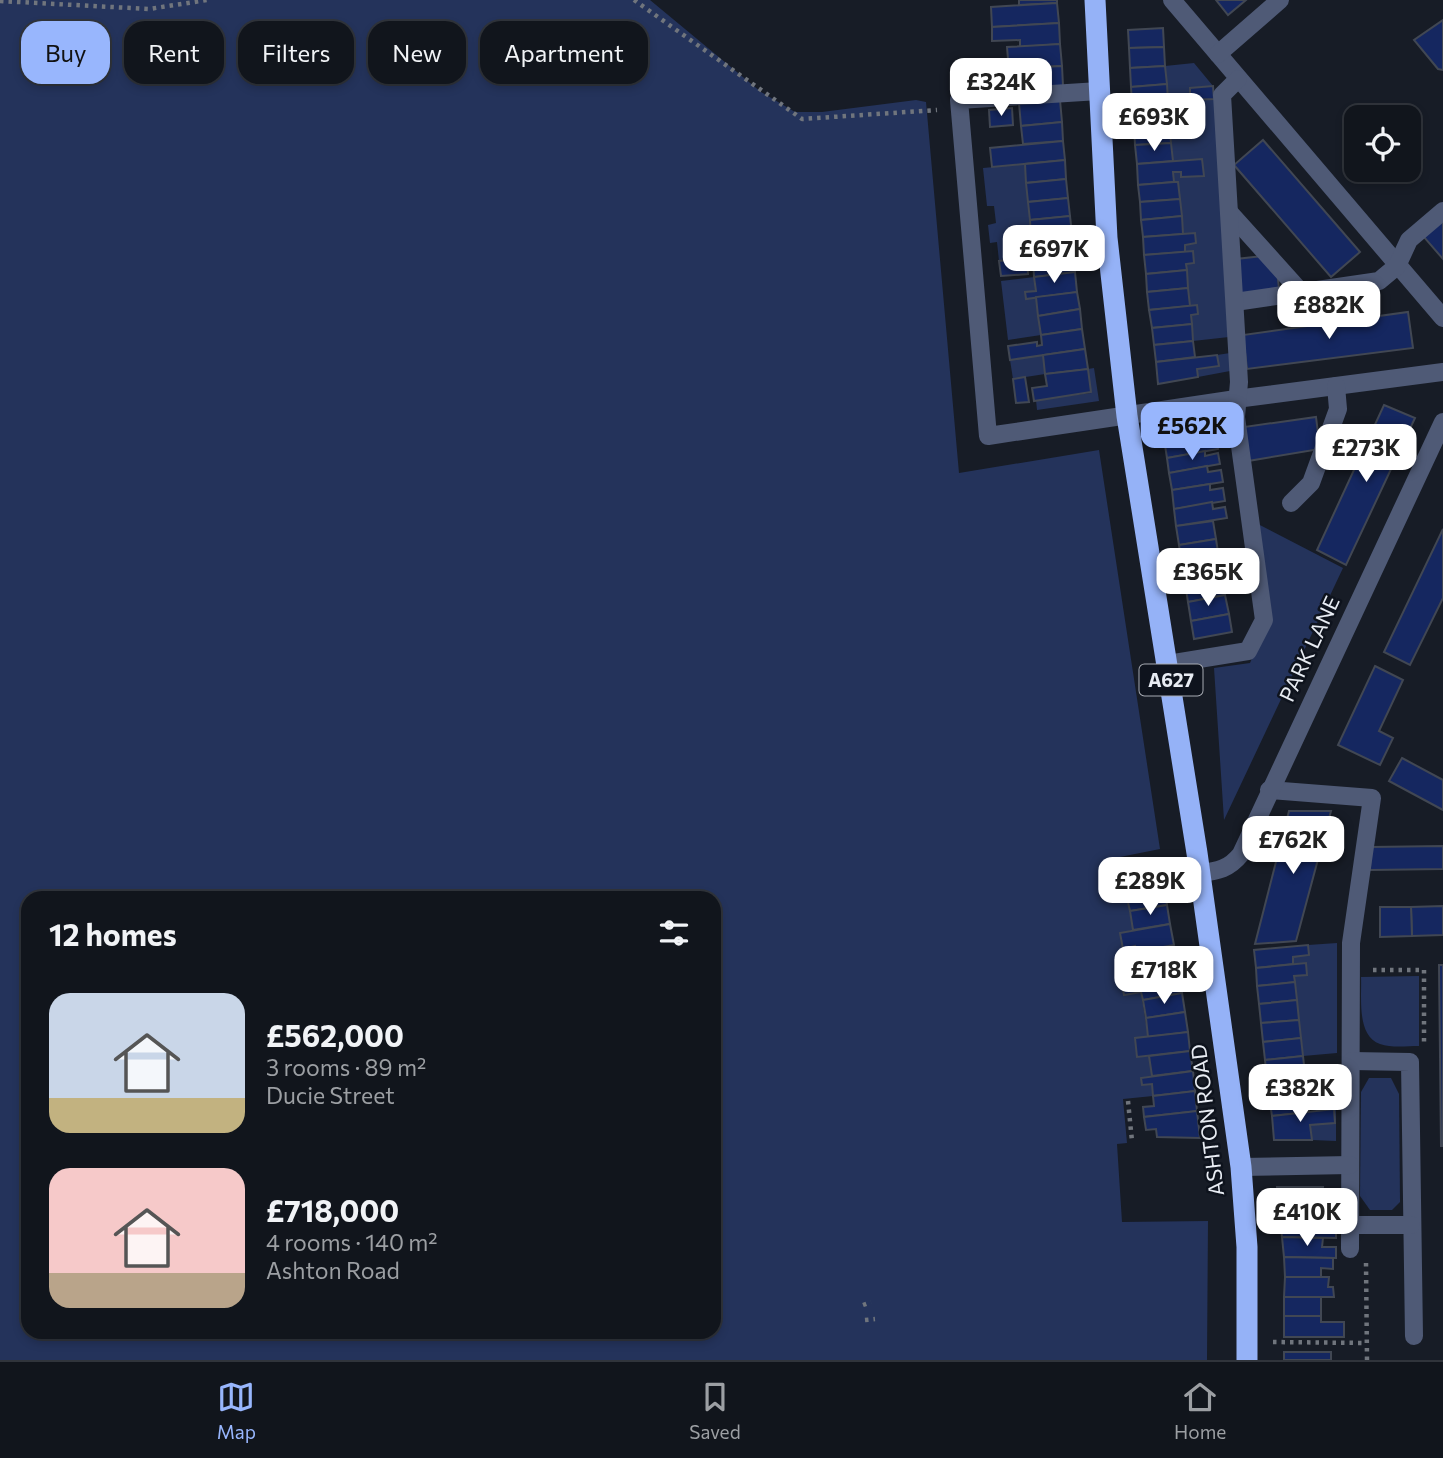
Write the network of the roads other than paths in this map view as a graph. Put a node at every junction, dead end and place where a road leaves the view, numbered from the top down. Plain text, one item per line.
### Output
1 (1095, 0) edge
2 (1172, 0) edge
3 (1280, 0) edge
4 (1218, 54) junction
5 (1238, 79) junction
6 (1099, 91) junction
7 (1443, 211) edge
8 (1229, 212) junction
9 (1397, 266) junction
10 (1301, 292) junction
11 (1235, 302) junction
12 (1443, 318) edge
13 (1443, 372) edge
14 (1336, 386) junction
15 (1236, 399) junction
16 (1127, 416) junction
17 (1443, 422) edge
18 (1291, 503) dead end
19 (1168, 664) junction
20 (1269, 790) junction
21 (1200, 873) junction
22 (1352, 1061) junction
23 (1350, 1165) junction
24 (1241, 1167) junction
25 (1358, 1224) junction
26 (1411, 1225) junction
27 (1350, 1249) dead end
28 (1414, 1336) dead end
29 (1247, 1360) edge

1 - 6 highway, ASHTON ROAD / A627
2 - 4 street
3 - 4 street
4 - 5 street
5 - 8 street
5 - 9 street
6 - 16 highway, ASHTON ROAD / A627
6 - 16 street
7 - 9 street
8 - 10 street
8 - 11 street
9 - 10 street
9 - 12 street
10 - 11 street
11 - 15 street
13 - 14 street
14 - 15 street
14 - 18 street
15 - 16 street
15 - 19 street
16 - 19 highway, ASHTON ROAD / A627
17 - 20 street, PARK LANE
19 - 21 highway, ASHTON ROAD / A627
20 - 21 street, PARK LANE
20 - 22 street
21 - 24 highway, ASHTON ROAD / A627
22 - 23 street
22 - 26 street
23 - 24 street
23 - 25 street
24 - 29 highway, ASHTON ROAD / A627
25 - 26 street
25 - 27 street
26 - 28 street

